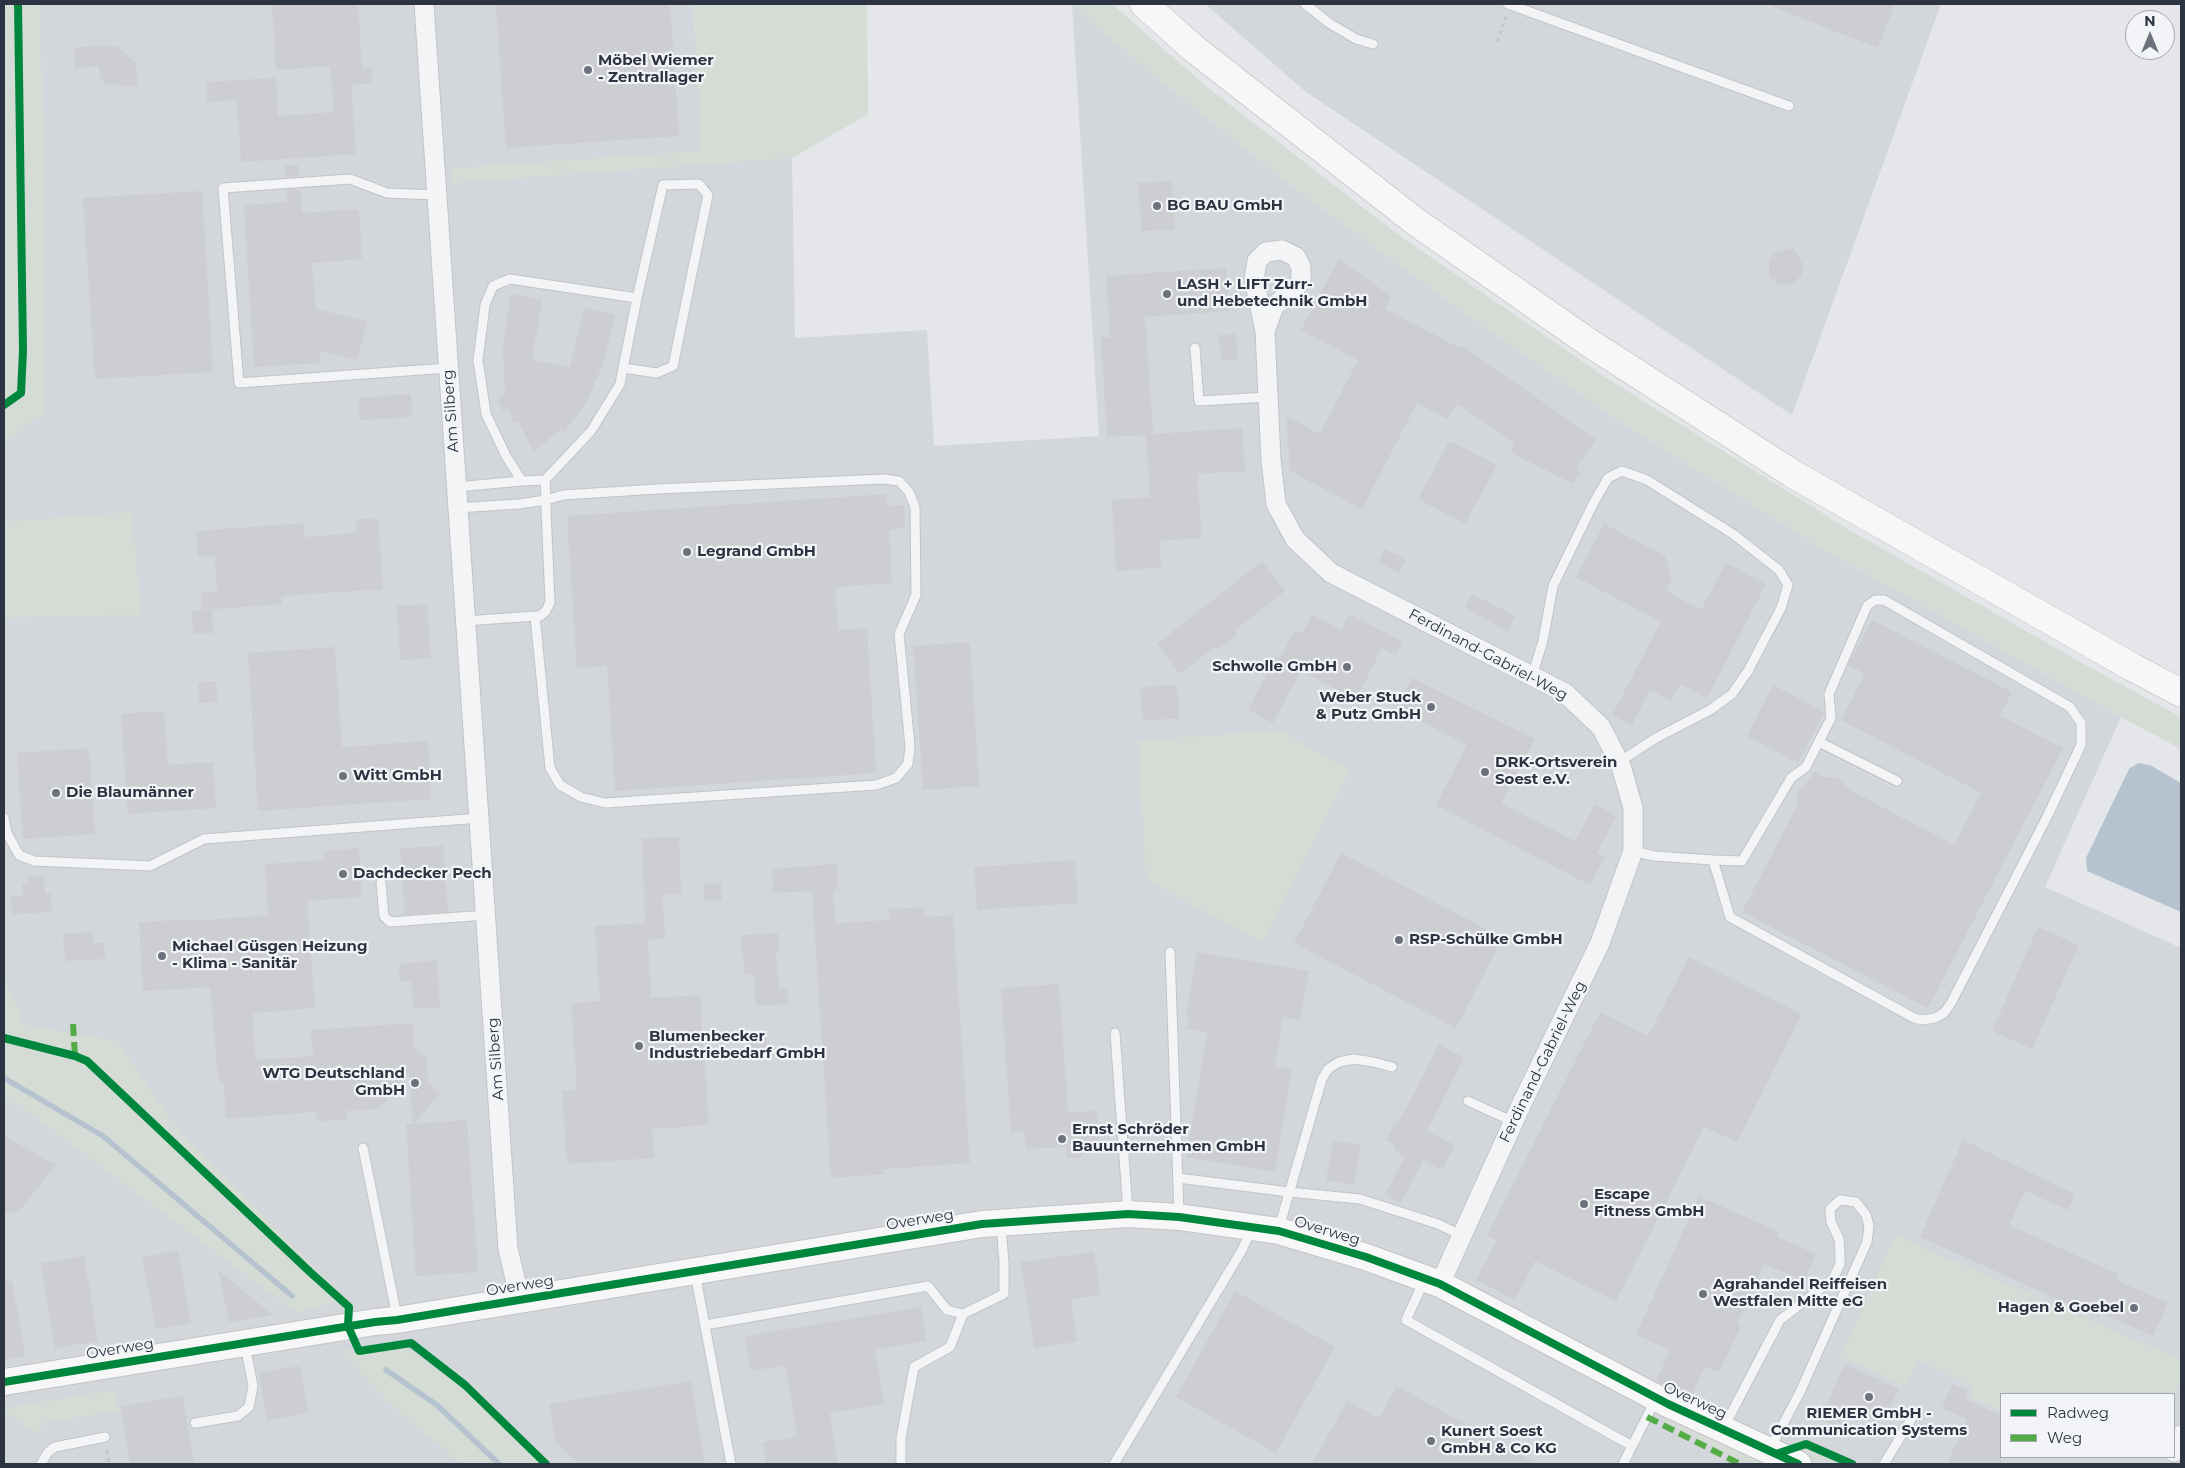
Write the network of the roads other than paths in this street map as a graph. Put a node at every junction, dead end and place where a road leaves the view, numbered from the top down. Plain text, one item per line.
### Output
1 (424, 4) edge
2 (1144, 4) edge
3 (1305, 4) edge
4 (1509, 4) edge
5 (1373, 44) dead end
6 (1789, 106) dead end
7 (436, 195) junction
8 (637, 298) junction
9 (1265, 331) dead end
10 (1195, 348) dead end
11 (448, 368) junction
12 (623, 368) junction
13 (1268, 397) junction
14 (545, 480) junction
15 (522, 482) junction
16 (456, 487) junction
17 (546, 500) junction
18 (457, 508) junction
19 (535, 616) junction
20 (465, 621) junction
21 (1532, 676) junction
22 (2181, 693) edge
23 (1819, 742) junction
24 (1619, 762) junction
25 (1897, 781) dead end
26 (4, 818) edge
27 (480, 818) junction
28 (1632, 851) junction
29 (1713, 860) junction
30 (382, 883) dead end
31 (487, 915) junction
32 (1170, 952) dead end
33 (1115, 1033) dead end
34 (1392, 1068) dead end
35 (1468, 1101) dead end
36 (1514, 1122) junction
37 (363, 1148) dead end
38 (1178, 1178) junction
39 (1289, 1192) junction
40 (1128, 1214) junction
41 (1179, 1217) junction
42 (1001, 1223) junction
43 (1252, 1227) junction
44 (1279, 1231) junction
45 (1463, 1236) junction
46 (694, 1271) junction
47 (1432, 1282) junction
48 (520, 1299) junction
49 (963, 1314) junction
50 (397, 1320) junction
51 (704, 1325) junction
52 (245, 1343) junction
53 (4, 1382) edge
54 (1657, 1398) junction
55 (1916, 1411) dead end
56 (195, 1422) dead end
57 (1722, 1429) junction
58 (2181, 1435) edge
59 (105, 1437) dead end
60 (1632, 1446) junction
61 (2175, 1450) edge
62 (1769, 1451) junction
63 (40, 1464) edge
64 (731, 1464) edge
65 (901, 1464) edge
66 (1114, 1464) edge
67 (1623, 1464) edge
68 (1798, 1464) edge
69 (1884, 1464) edge

1 - 7 street, Am Silberg
2 - 22 highway
3 - 5 lane
4 - 6 lane
7 - 11 street, Am Silberg
7 - 11 lane
8 - 12 lane
8 - 12 lane
8 - 15 lane
9 - 13 street, Ferdinand-Gabriel-Weg
10 - 13 lane
11 - 16 street, Am Silberg
12 - 14 lane
13 - 21 street, Ferdinand-Gabriel-Weg
14 - 15 lane
14 - 17 lane
15 - 16 lane
16 - 18 street, Am Silberg
17 - 18 lane
17 - 19 lane
17 - 19 lane
18 - 20 street, Am Silberg
19 - 20 lane
20 - 27 street, Am Silberg
21 - 24 street, Ferdinand-Gabriel-Weg
21 - 24 lane
23 - 25 lane
23 - 29 lane
23 - 29 lane
24 - 28 street, Ferdinand-Gabriel-Weg
26 - 27 lane
27 - 31 street, Am Silberg
28 - 29 lane
28 - 36 street, Ferdinand-Gabriel-Weg
30 - 31 lane
31 - 48 street, Am Silberg
32 - 38 lane
33 - 40 lane
34 - 39 lane
35 - 36 lane
36 - 45 street, Ferdinand-Gabriel-Weg
37 - 50 lane
38 - 39 lane
38 - 41 lane
39 - 44 lane
39 - 45 lane
40 - 41 street, Overweg
40 - 42 street, Overweg
41 - 43 street, Overweg
42 - 46 street, Overweg
42 - 49 lane
43 - 44 street, Overweg
43 - 66 lane
44 - 47 street, Overweg
45 - 47 street, Ferdinand-Gabriel-Weg
46 - 48 street, Overweg
46 - 51 lane
47 - 54 street, Overweg
47 - 60 lane
48 - 50 street, Overweg
49 - 51 lane
49 - 65 lane
50 - 52 street, Overweg
51 - 64 lane
52 - 53 street, Overweg
52 - 56 lane
54 - 57 street, Overweg
54 - 60 lane
55 - 69 lane
57 - 62 street, Overweg
57 - 62 lane
58 - 61 street
59 - 63 lane
60 - 67 lane
62 - 68 street, Overweg

